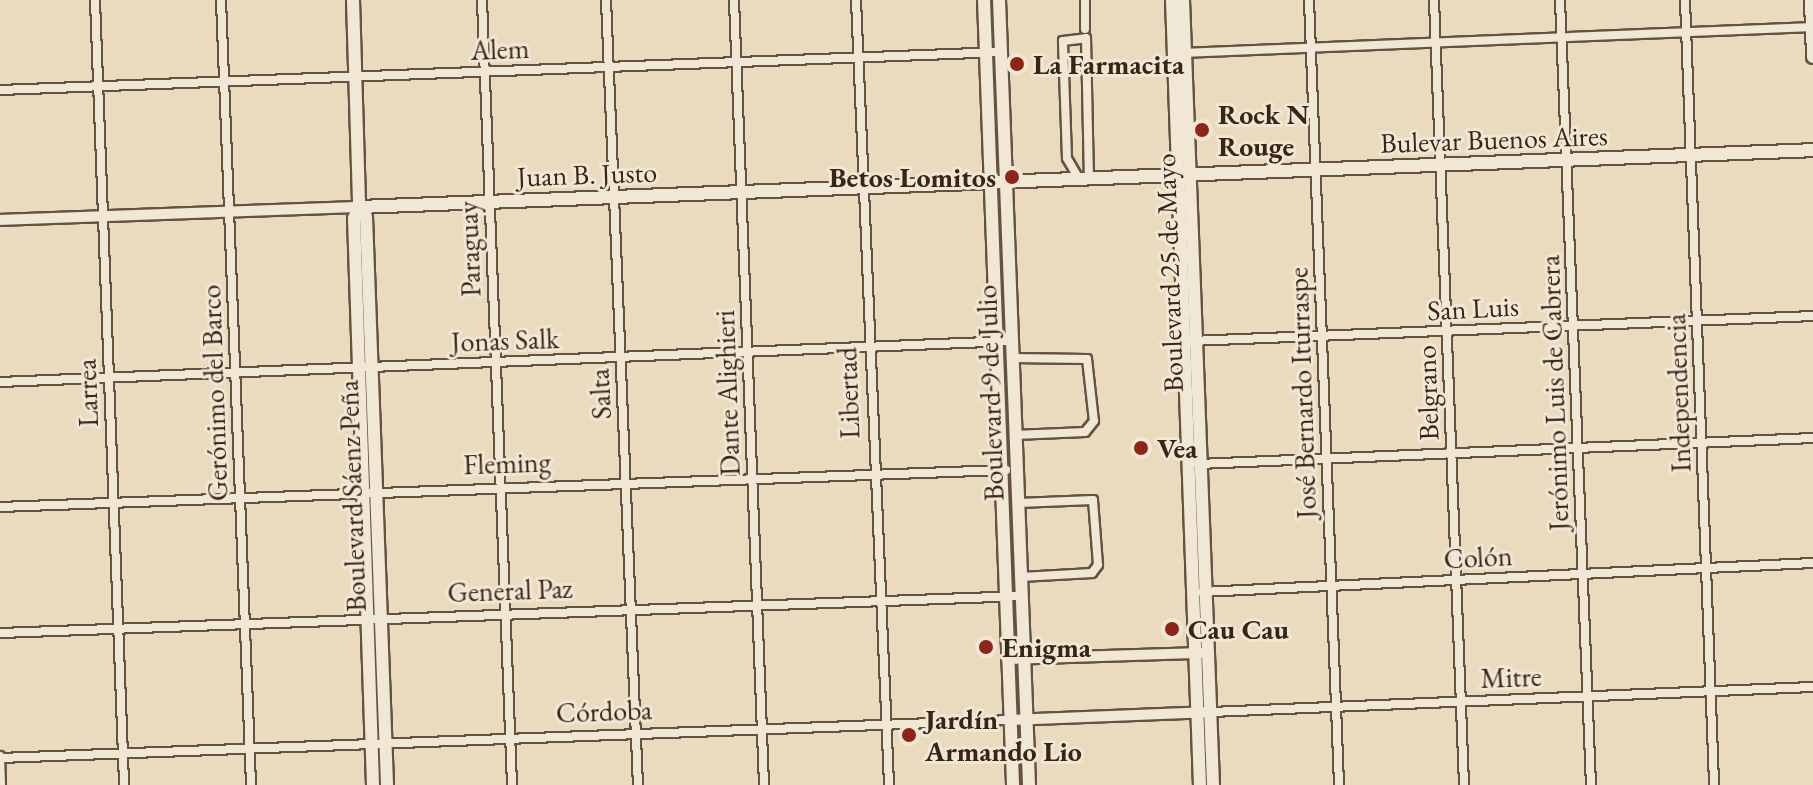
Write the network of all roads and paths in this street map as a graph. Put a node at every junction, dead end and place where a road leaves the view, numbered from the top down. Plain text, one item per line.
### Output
1 (95, 0) edge
2 (221, 0) edge
3 (353, 0) edge
4 (482, 0) edge
5 (606, 0) edge
6 (734, 0) edge
7 (856, 0) edge
8 (984, 0) edge
9 (999, 0) edge
10 (1085, 0) edge
11 (1172, 0) edge
12 (1183, 0) edge
13 (1309, 0) edge
14 (1434, 0) edge
15 (1560, 0) edge
16 (1685, 0) edge
17 (1811, 0) edge
18 (1812, 27) edge
19 (1686, 32) junction
20 (1086, 33) junction
21 (1561, 37) junction
22 (1436, 42) junction
23 (1311, 48) junction
24 (985, 52) junction
25 (1001, 52) junction
26 (1180, 53) junction
27 (857, 57) junction
28 (1813, 57) edge
29 (737, 61) junction
30 (609, 67) junction
31 (485, 71) junction
32 (356, 76) junction
33 (224, 81) junction
34 (98, 86) junction
35 (0, 90) edge
36 (1813, 150) edge
37 (1691, 155) junction
38 (1567, 160) junction
39 (1440, 165) junction
40 (1316, 170) junction
41 (1183, 176) junction
42 (1084, 180) junction
43 (1007, 182) junction
44 (989, 183) junction
45 (863, 188) junction
46 (742, 192) junction
47 (611, 197) junction
48 (490, 202) junction
49 (359, 207) junction
50 (229, 212) junction
51 (103, 216) junction
52 (0, 220) edge
53 (1813, 316) edge
54 (1697, 321) junction
55 (1573, 326) junction
56 (1447, 332) junction
57 (1322, 337) junction
58 (1012, 341) junction
59 (1189, 341) junction
60 (996, 342) junction
61 (868, 348) junction
62 (748, 352) junction
63 (620, 358) junction
64 (1012, 358) junction
65 (495, 362) junction
66 (365, 368) junction
67 (235, 373) junction
68 (109, 378) junction
69 (0, 382) edge
70 (1015, 435) junction
71 (1813, 438) edge
72 (1702, 443) junction
73 (1578, 448) junction
74 (1451, 453) junction
75 (1327, 458) junction
76 (1194, 464) junction
77 (1016, 470) junction
78 (1000, 471) junction
79 (873, 473) junction
80 (752, 476) junction
81 (626, 481) junction
82 (500, 485) junction
83 (370, 492) junction
84 (239, 497) junction
85 (113, 502) junction
86 (1018, 503) junction
87 (0, 507) edge
88 (1813, 563) edge
89 (1706, 568) junction
90 (1583, 574) junction
91 (1021, 577) junction
92 (1456, 580) junction
93 (1332, 586) junction
94 (1199, 592) junction
95 (1005, 596) junction
96 (1022, 596) junction
97 (880, 598) junction
98 (757, 603) junction
99 (631, 608) junction
100 (504, 612) junction
101 (374, 617) junction
102 (244, 621) junction
103 (118, 627) junction
104 (0, 633) edge
105 (1202, 653) junction
106 (1007, 659) junction
107 (1024, 659) junction
108 (1813, 687) edge
109 (1711, 691) junction
110 (1588, 696) junction
111 (1461, 702) junction
112 (1336, 707) junction
113 (1204, 712) junction
114 (1010, 720) junction
115 (1025, 720) junction
116 (886, 724) junction
117 (762, 729) junction
118 (635, 734) junction
119 (510, 738) junction
120 (379, 743) junction
121 (249, 748) junction
122 (122, 753) junction
123 (0, 757) edge
124 (1, 785) edge
125 (124, 785) edge
126 (251, 785) edge
127 (373, 785) edge
128 (387, 785) edge
129 (512, 785) edge
130 (638, 785) edge
131 (764, 785) edge
132 (889, 785) edge
133 (1013, 785) edge
134 (1029, 785) edge
135 (1200, 785) edge
136 (1213, 785) edge
137 (1339, 785) edge
138 (1464, 785) edge
139 (1591, 785) edge
140 (1714, 785) edge

1 - 34 street, Larrea
2 - 33 street, Gerónimo del Barco
3 - 32 main road, Boulevard Sáenz Peña
4 - 31 street, Paraguay
5 - 30 street, Salta
6 - 29 street, Dante Alighieri
7 - 27 street, Libertad
8 - 24 main road, Boulevard 9 de Julio
9 - 25 main road, Boulevard 9 de Julio
10 - 20 street
11 - 26 main road, Boulevard 25 de Mayo
12 - 26 main road, Boulevard 25 de Mayo
13 - 23 street, José Bernardo Iturraspe
14 - 22 street, Belgrano
15 - 21 street, Jerónimo Luis de Cabrera
16 - 19 street, Independencia
17 - 18 main road
18 - 19 street
18 - 28 main road
19 - 21 street
19 - 37 street, Independencia
20 - 42 street
20 - 42 street
21 - 22 street
21 - 38 street, Jerónimo Luis de Cabrera
22 - 23 street
22 - 39 street, Belgrano
23 - 26 street
23 - 40 street, José Bernardo Iturraspe
24 - 25 street, Alem
24 - 27 street, Alem
24 - 44 main road, Boulevard 9 de Julio
25 - 43 main road, Boulevard 9 de Julio
26 - 41 main road, Boulevard 25 de Mayo
27 - 29 street, Alem
27 - 45 street, Libertad
29 - 30 street, Alem
29 - 46 street, Dante Alighieri
30 - 31 street, Alem
30 - 47 street, Salta
31 - 32 street, Alem
31 - 48 street, Paraguay
32 - 33 street, Alem
32 - 49 main road, Boulevard Sáenz Peña
33 - 34 street, Alem
33 - 50 street, Gerónimo del Barco
34 - 35 street, Alem
34 - 51 street, Larrea
36 - 37 main road, Bulevar Buenos Aires
37 - 38 main road, Bulevar Buenos Aires
37 - 54 street, Independencia
38 - 39 main road, Bulevar Buenos Aires
38 - 55 street, Jerónimo Luis de Cabrera
39 - 40 main road, Bulevar Buenos Aires
39 - 56 street, Belgrano
40 - 41 main road, Bulevar Buenos Aires
40 - 57 street, José Bernardo Iturraspe
41 - 42 main road, Juan B. Justo
41 - 59 main road, Boulevard 25 de Mayo
42 - 43 main road, Juan B. Justo
43 - 44 main road, Juan B. Justo
43 - 58 main road, Boulevard 9 de Julio
44 - 45 main road, Juan B. Justo
44 - 60 main road, Boulevard 9 de Julio
45 - 46 main road, Juan B. Justo
45 - 61 street, Libertad
46 - 47 main road, Juan B. Justo
46 - 62 street, Dante Alighieri
47 - 48 main road, Juan B. Justo
47 - 63 street, Salta
48 - 49 main road, Juan B. Justo
48 - 65 street, Paraguay
49 - 50 street, Juan B. Justo
49 - 66 main road, Boulevard Sáenz Peña
50 - 51 street, Juan B. Justo
50 - 67 street, Gerónimo del Barco
51 - 52 street, Juan B. Justo
51 - 68 street, Larrea
53 - 54 street, San Luis
54 - 55 street, San Luis
54 - 72 street, Independencia
55 - 56 street, San Luis
55 - 73 street, Jerónimo Luis de Cabrera
56 - 57 street, San Luis
56 - 74 street, Belgrano
57 - 59 street, San Luis
57 - 75 street, José Bernardo Iturraspe
58 - 60 street, Jonas Salk
58 - 64 main road, Boulevard 9 de Julio
59 - 76 main road, Boulevard 25 de Mayo
60 - 61 street, Jonas Salk
60 - 78 main road, Boulevard 9 de Julio
61 - 62 street, Jonas Salk
61 - 79 street, Libertad
62 - 63 street, Jonas Salk
62 - 80 street, Dante Alighieri
63 - 65 street, Jonas Salk
63 - 81 street, Salta
64 - 70 main road, Boulevard 9 de Julio
64 - 70 street
65 - 66 street, Jonas Salk
65 - 82 street, Paraguay
66 - 67 street, Jonas Salk
66 - 83 main road, Boulevard Sáenz Peña
67 - 68 street, Jonas Salk
67 - 84 street, Gerónimo del Barco
68 - 69 street, Jonas Salk
68 - 85 street, Larrea
70 - 77 main road, Boulevard 9 de Julio
71 - 72 street
72 - 73 street
72 - 89 street, Independencia
73 - 74 street
73 - 90 street, Jerónimo Luis de Cabrera
74 - 75 street
74 - 92 street, Belgrano
75 - 76 street
75 - 93 street, José Bernardo Iturraspe
76 - 94 main road, Boulevard 25 de Mayo
77 - 78 street, Fleming
77 - 86 main road, Boulevard 9 de Julio
78 - 79 street, Fleming
78 - 95 main road, Boulevard 9 de Julio
79 - 80 street, Fleming
79 - 97 street, Libertad
80 - 81 street, Fleming
80 - 98 street, Dante Alighieri
81 - 82 street, Fleming
81 - 99 street, Salta
82 - 83 street, Fleming
82 - 100 street, Paraguay
83 - 84 street, Fleming
83 - 101 main road, Boulevard Sáenz Peña
84 - 85 street, Fleming
84 - 102 street, Gerónimo del Barco
85 - 87 street, Fleming
85 - 103 street, Larrea
86 - 91 main road, Boulevard 9 de Julio
86 - 91 street
88 - 89 street, Colón
89 - 90 street, Colón
89 - 109 street, Independencia
90 - 92 street, Colón
90 - 110 street, Jerónimo Luis de Cabrera
91 - 96 main road, Boulevard 9 de Julio
92 - 93 street, Colón
92 - 111 street, Belgrano
93 - 94 street, Colón
93 - 112 street, José Bernardo Iturraspe
94 - 105 main road, Boulevard 25 de Mayo
95 - 96 street, General Paz
95 - 97 street, General Paz
95 - 106 main road, Boulevard 9 de Julio
96 - 107 main road, Boulevard 9 de Julio
97 - 98 street, General Paz
97 - 116 street, Libertad
98 - 99 street, General Paz
98 - 117 street, Dante Alighieri
99 - 100 street, General Paz
99 - 118 street, Salta
100 - 101 street, General Paz
100 - 119 street, Paraguay
101 - 102 street, General Paz
101 - 120 main road, Boulevard Sáenz Peña
102 - 103 street, General Paz
102 - 121 street, Gerónimo del Barco
103 - 104 street, General Paz
103 - 122 street, Larrea
105 - 107 street
105 - 113 main road, Boulevard 25 de Mayo
106 - 107 street
106 - 114 main road, Boulevard 9 de Julio
107 - 115 main road, Boulevard 9 de Julio
108 - 109 street, Mitre
109 - 110 street, Mitre
109 - 140 street, Independencia
110 - 111 street, Mitre
110 - 139 street, Jerónimo Luis de Cabrera
111 - 112 street, Mitre
111 - 138 street, Belgrano
112 - 113 street, Mitre
112 - 137 street, José Bernardo Iturraspe
113 - 115 street, Córdoba
113 - 135 main road, Boulevard 25 de Mayo
113 - 136 main road, Boulevard 25 de Mayo
114 - 115 street, Córdoba
114 - 116 street, Córdoba
114 - 133 main road, Boulevard 9 de Julio
115 - 134 main road, Boulevard 9 de Julio
116 - 117 street, Córdoba
116 - 132 street, Libertad
117 - 118 street, Córdoba
117 - 131 street, Dante Alighieri
118 - 119 street, Córdoba
118 - 130 street, Salta
119 - 120 street, Córdoba
119 - 129 street, Paraguay
120 - 121 street, Córdoba
120 - 127 main road, Boulevard Sáenz Peña
120 - 128 main road, Boulevard Sáenz Peña
121 - 122 street, Córdoba
121 - 126 street, Gerónimo del Barco
122 - 123 street, Córdoba
122 - 125 street, Larrea
123 - 124 street

